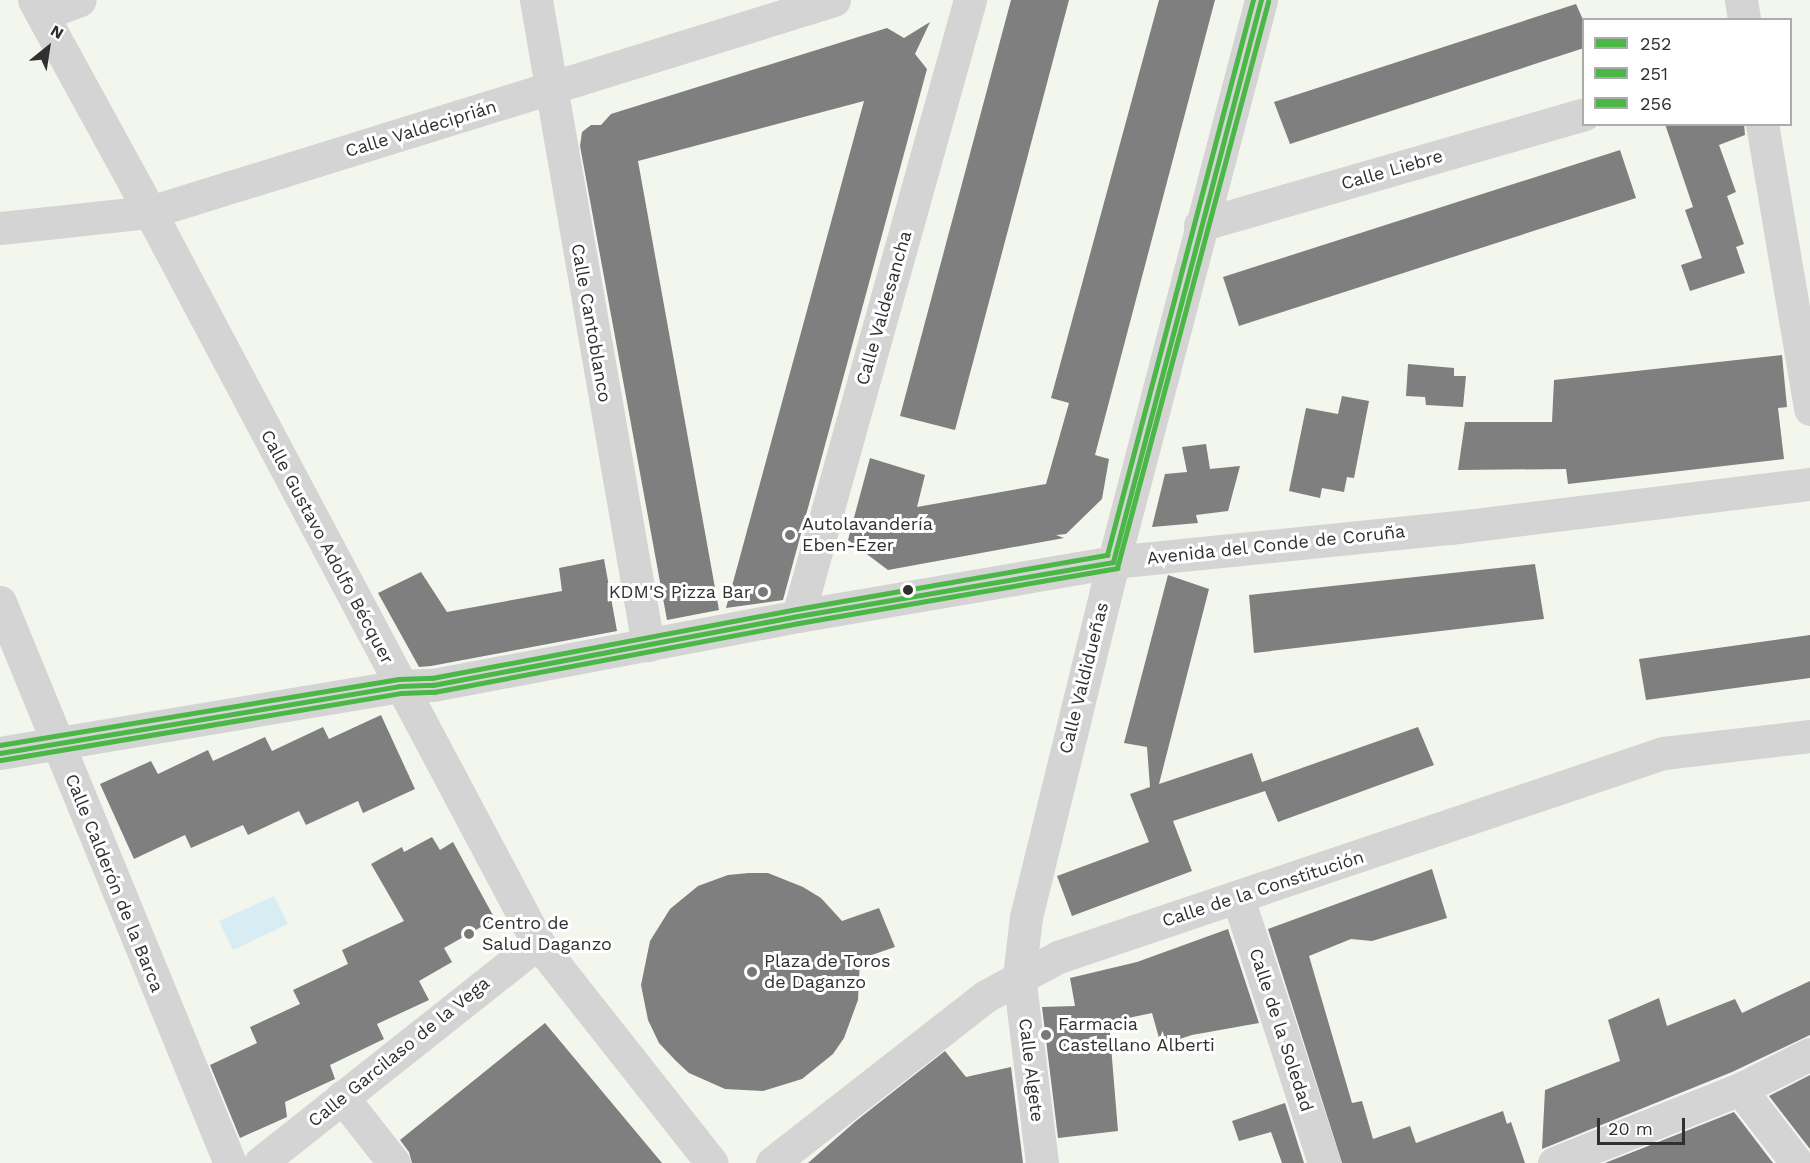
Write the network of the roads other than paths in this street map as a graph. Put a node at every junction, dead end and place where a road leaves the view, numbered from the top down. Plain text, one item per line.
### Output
1 (81, 0) edge
2 (536, 0) edge
3 (834, 0) edge
4 (970, 0) edge
5 (1261, 0) edge
6 (1741, 0) edge
7 (38, 7) edge
8 (1744, 18) edge
9 (550, 90) junction
10 (1582, 115) edge
11 (1762, 126) edge
12 (150, 212) junction
13 (1200, 225) junction
14 (0, 228) edge
15 (1810, 409) edge
16 (1810, 484) edge
17 (1113, 562) junction
18 (0, 602) edge
19 (798, 616) junction
20 (648, 645) junction
21 (400, 686) junction
22 (1810, 736) edge
23 (57, 743) junction
24 (0, 753) edge
25 (1238, 898) junction
26 (538, 943) junction
27 (1019, 976) junction
28 (1810, 1054) edge
29 (1740, 1089) junction
30 (342, 1097) junction
31 (230, 1163) edge
32 (260, 1163) edge
33 (394, 1163) edge
34 (712, 1163) edge
35 (772, 1163) edge
36 (1042, 1163) edge
37 (1324, 1163) edge
38 (1554, 1163) edge
39 (1797, 1163) edge

1 - 7 street
2 - 9 street, Calle Cantoblanco
3 - 9 street, Calle Valdeciprián
4 - 19 street, Calle Valdesancha
5 - 13 street, Calle Valdidueñas
6 - 8 street
7 - 12 street, Calle Gustavo Adolfo Bécquer
9 - 12 street, Calle Valdeciprián
9 - 20 street, Calle Cantoblanco
10 - 13 street, Calle Liebre
11 - 15 street
12 - 14 street, Calle Valdeciprián
12 - 21 street, Calle Gustavo Adolfo Bécquer
13 - 17 street, Calle Valdidueñas
16 - 17 street, Avenida del Conde de Coruña
17 - 19 street, Avenida del Conde de Coruña
17 - 27 street, Calle Valdidueñas
18 - 23 street, Calle Calderón de la Barca
19 - 20 street, Avenida del Conde de Coruña
20 - 21 street, Avenida del Conde de Coruña
21 - 23 street, Avenida del Conde de Coruña
21 - 26 street, Calle Gustavo Adolfo Bécquer
22 - 25 street, Calle de la Constitución
23 - 24 street, Avenida del Conde de Coruña
23 - 31 street, Calle Calderón de la Barca
25 - 27 street, Calle de la Constitución
25 - 37 street, Calle de la Soledad
26 - 30 street, Calle Garcilaso de la Vega
26 - 34 street, Calle Gustavo Adolfo Bécquer
27 - 35 street, Calle de la Constitución
27 - 36 street, Calle Algete
28 - 29 street
29 - 38 street
29 - 39 street
30 - 32 street, Calle Garcilaso de la Vega
30 - 33 street

